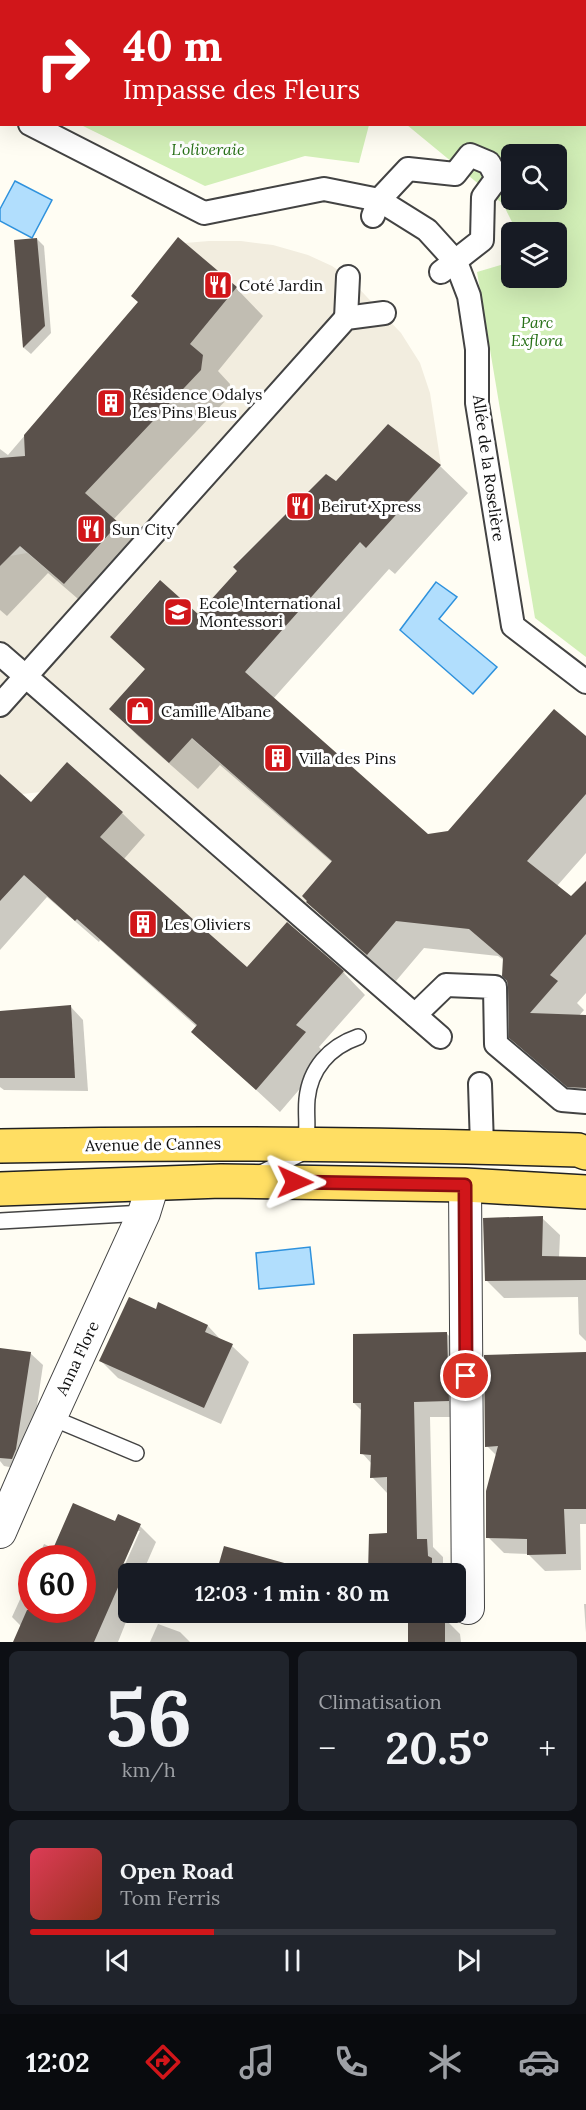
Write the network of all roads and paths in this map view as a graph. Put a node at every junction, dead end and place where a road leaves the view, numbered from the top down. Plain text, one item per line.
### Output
1 (34, 126) edge
2 (376, 208) junction
3 (449, 267) junction
4 (348, 277) dead end
5 (384, 313) dead end
6 (346, 318) junction
7 (0, 654) edge
8 (26, 676) junction
9 (586, 682) edge
10 (0, 705) edge
11 (415, 1015) junction
12 (358, 1037) dead end
13 (440, 1037) dead end
14 (480, 1084) dead end
15 (586, 1102) edge
16 (305, 1144) junction
17 (0, 1146) edge
18 (482, 1146) junction
19 (586, 1153) edge
20 (236, 1182) junction
21 (465, 1185) junction
22 (0, 1189) edge
23 (586, 1192) edge
24 (148, 1198) junction
25 (0, 1221) edge
26 (50, 1417) junction
27 (136, 1453) dead end
28 (0, 1532) edge
29 (468, 1608) dead end

1 - 2 street, Allée de la Roselière
2 - 3 street, Allée de la Roselière
2 - 3 street
3 - 9 street, Allée de la Roselière
4 - 6 street
5 - 6 street
6 - 8 street
7 - 8 street
8 - 10 street
8 - 11 street
11 - 13 street
11 - 15 street
12 - 16 lane
14 - 18 street
16 - 17 main road, Avenue de Cannes
16 - 18 main road, Avenue de Cannes
16 - 20 lane
18 - 19 main road, Avenue de Cannes
20 - 21 main road
20 - 24 main road
21 - 23 main road
21 - 29 street
22 - 24 main road
24 - 25 lane
24 - 26 street, Anna Flore
26 - 27 lane
26 - 28 street, Anna Flore

